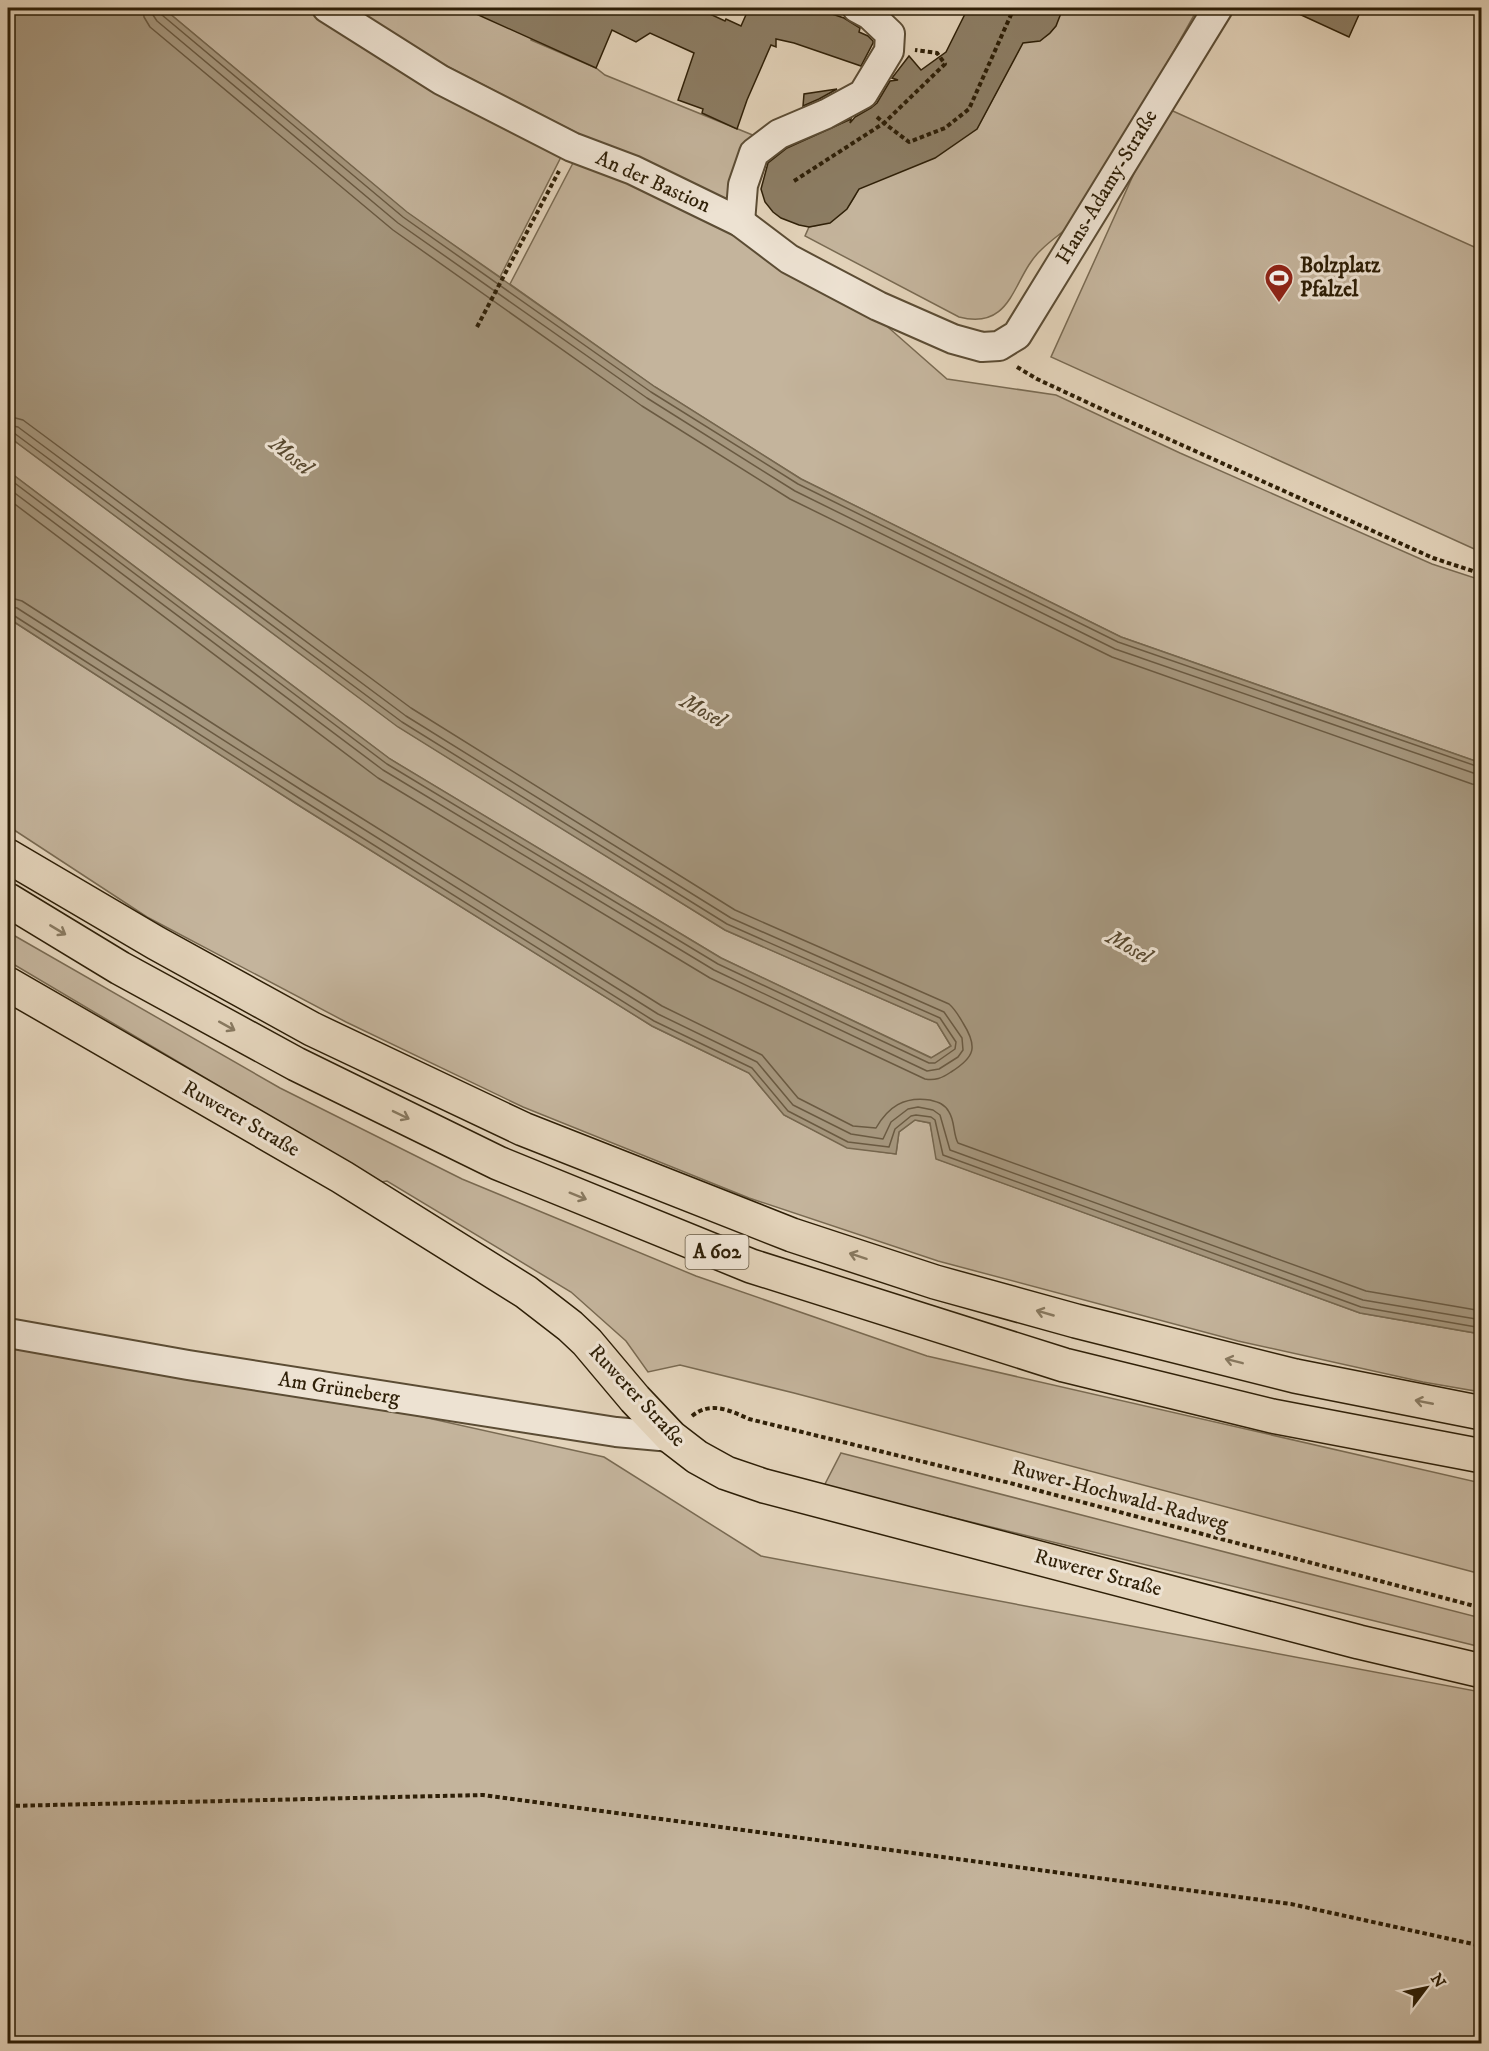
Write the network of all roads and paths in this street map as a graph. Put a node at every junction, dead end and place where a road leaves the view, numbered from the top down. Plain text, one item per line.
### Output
1 (327, 8) edge
2 (856, 8) edge
3 (1014, 8) edge
4 (1218, 8) edge
5 (936, 53) dead end
6 (945, 64) dead end
7 (572, 147) junction
8 (794, 181) dead end
9 (740, 222) junction
10 (477, 327) dead end
11 (982, 347) junction
12 (1482, 574) edge
13 (8, 856) edge
14 (8, 900) edge
15 (8, 984) edge
16 (8, 1333) edge
17 (1482, 1413) edge
18 (671, 1437) junction
19 (1482, 1456) edge
20 (1482, 1608) edge
21 (1482, 1671) edge
22 (8, 1806) edge
23 (1482, 1946) edge

1 - 7 street, An der Bastion
2 - 9 street
3 - 8 path
4 - 11 street, Hans-Adamy-Straße
5 - 6 path
7 - 9 street, An der Bastion
7 - 10 path
9 - 11 street, An der Bastion
11 - 12 path
17 -> 13 main road, A 602
14 -> 19 main road, A 602
15 - 18 main road, Ruwerer Straße
16 - 18 street, Am Grüneberg
18 - 20 path, Ruwer-Hochwald-Radweg
18 - 21 main road, Ruwerer Straße
22 - 23 path

